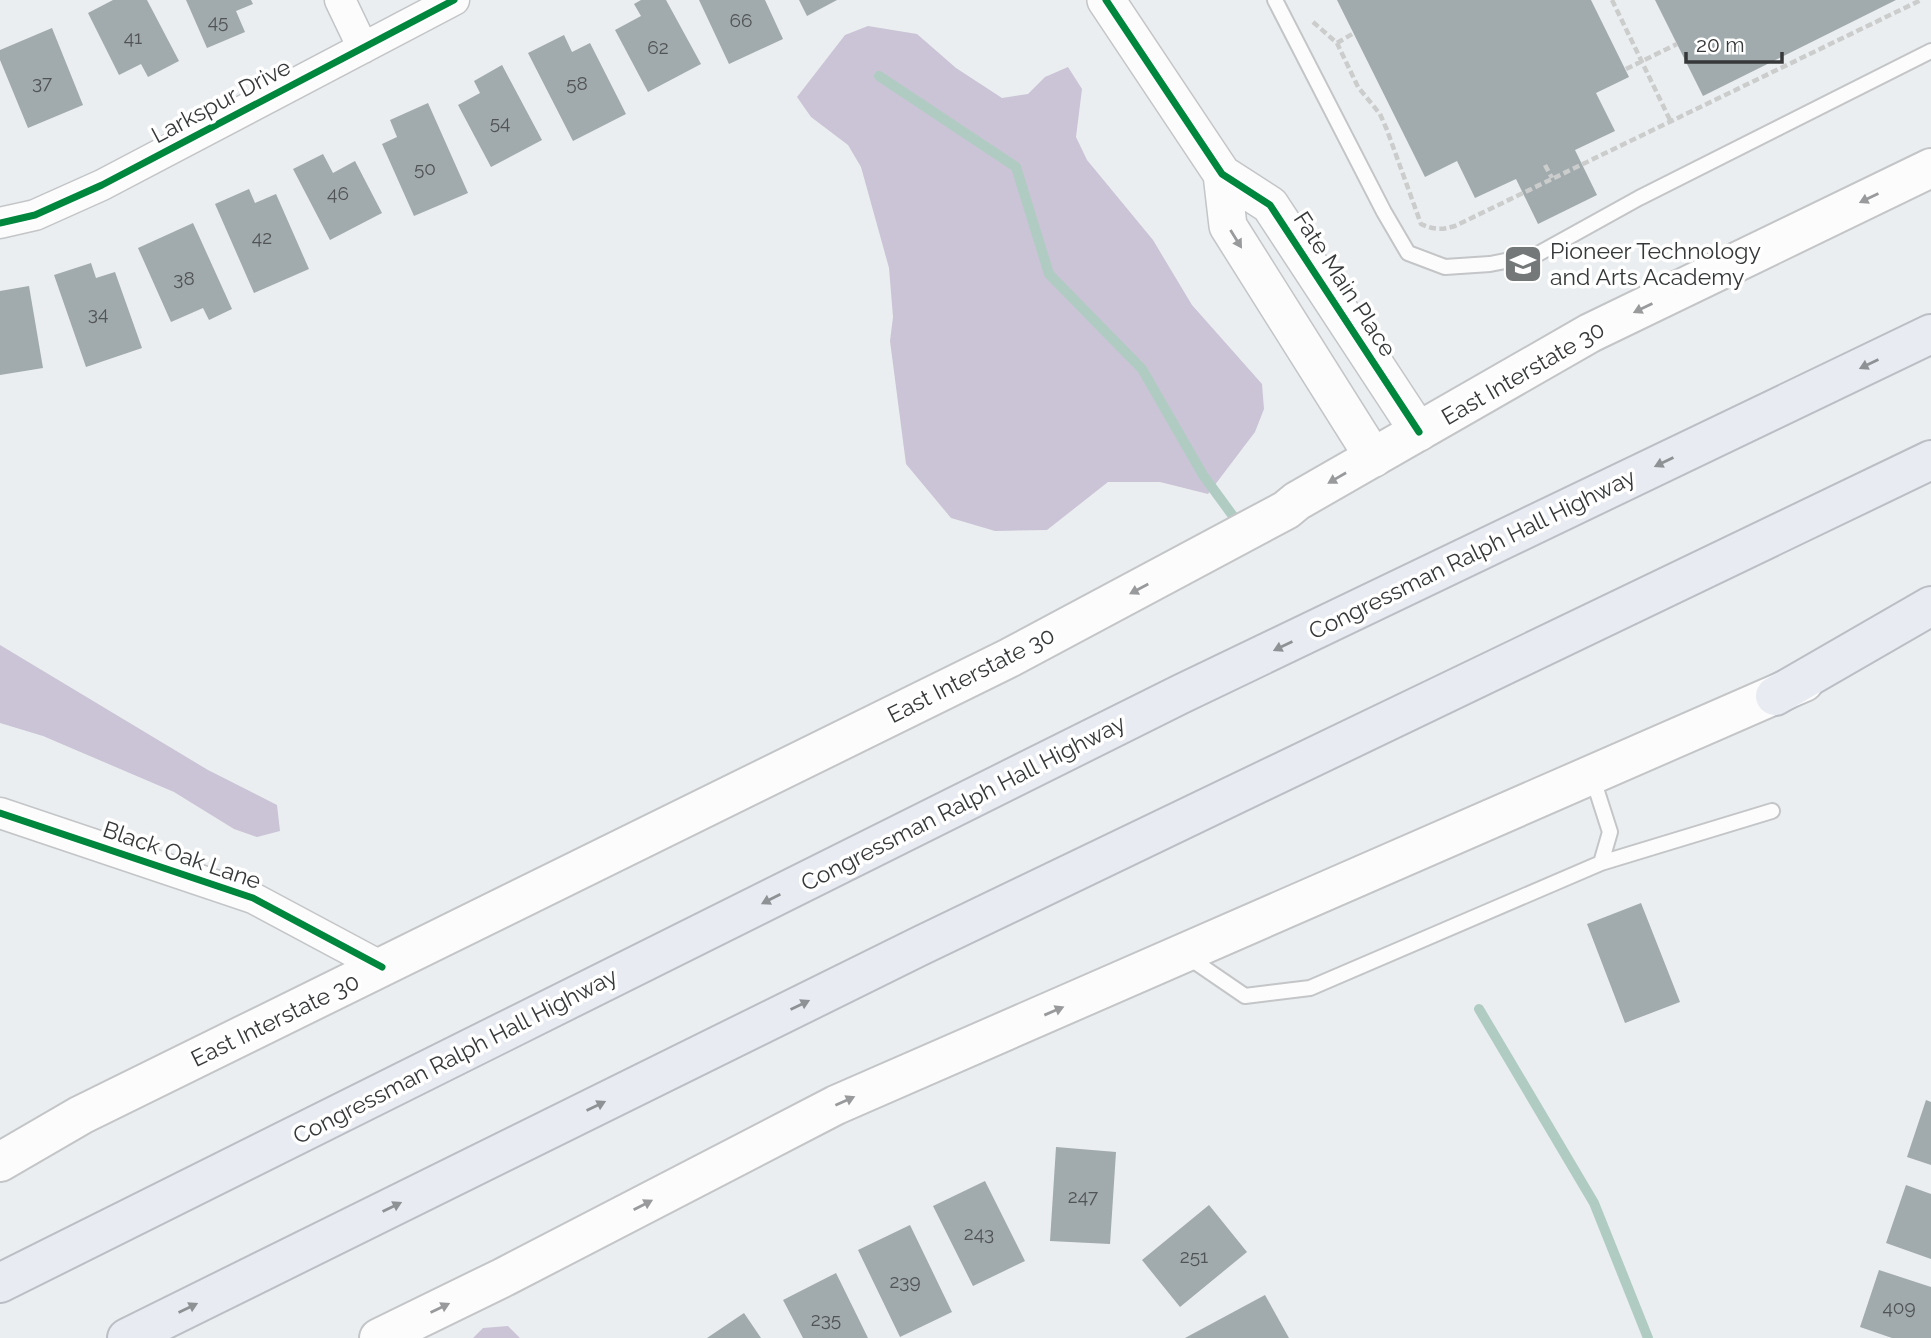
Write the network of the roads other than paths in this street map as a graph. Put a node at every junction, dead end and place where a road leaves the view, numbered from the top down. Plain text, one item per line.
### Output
1 (341, 0) edge
2 (454, 0) edge
3 (1106, 0) edge
4 (1275, 0) edge
5 (363, 48) junction
6 (1931, 51) edge
7 (1931, 169) edge
8 (1222, 174) junction
9 (0, 223) edge
10 (1931, 334) edge
11 (1419, 432) junction
12 (1374, 457) junction
13 (1931, 460) edge
14 (1931, 607) edge
15 (1931, 623) edge
16 (1775, 696) junction
17 (1592, 776) junction
18 (1772, 811) dead end
19 (0, 813) edge
20 (1601, 863) junction
21 (1184, 954) junction
22 (382, 967) junction
23 (0, 1162) edge
24 (0, 1283) edge
25 (127, 1338) edge
26 (379, 1338) edge

1 - 5 street
2 - 5 street, Larkspur Drive
3 - 8 street, Fate Main Place
4 - 6 lane
5 - 9 street, Larkspur Drive
7 -> 11 main road, East Interstate 30
8 - 11 street, Fate Main Place
8 -> 12 street, Fate Main Place
10 -> 24 highway, Congressman Ralph Hall Highway
11 - 12 main road, East Interstate 30
12 -> 22 main road, East Interstate 30
25 -> 13 highway
14 - 16 highway
15 - 16 main road
16 - 17 main road
17 - 20 lane
17 - 21 main road
18 - 20 lane
19 - 22 street, Black Oak Lane
20 - 21 lane
26 -> 21 main road
22 - 23 main road, East Interstate 30

